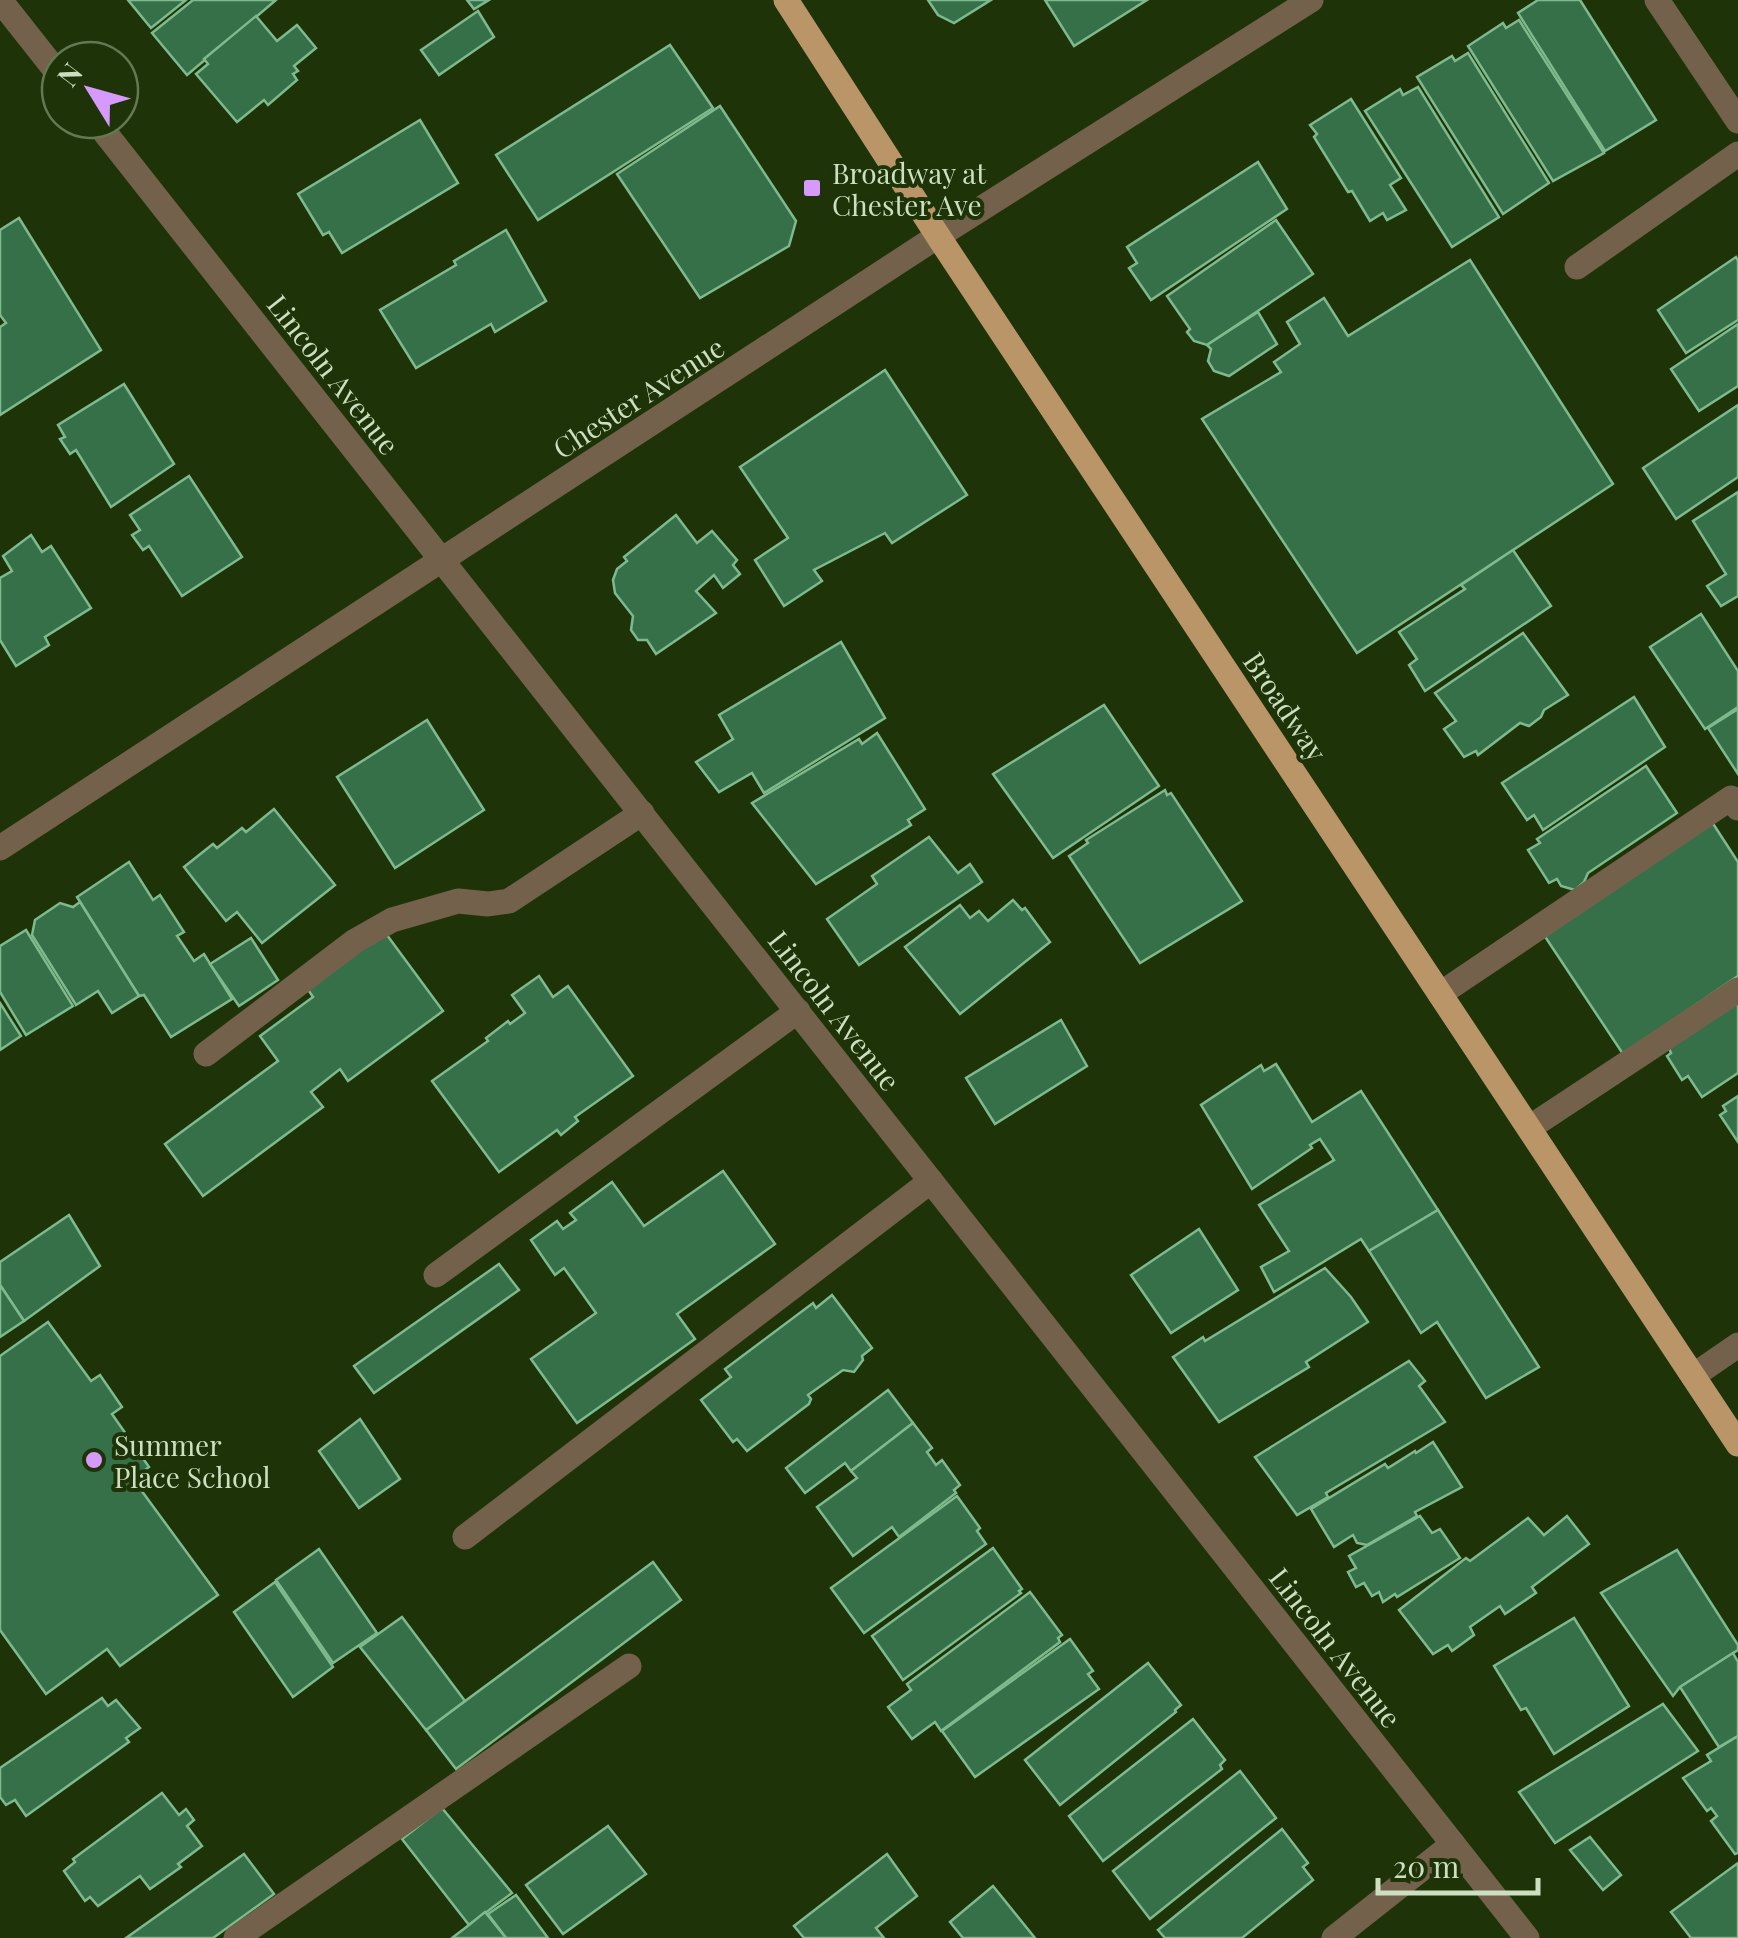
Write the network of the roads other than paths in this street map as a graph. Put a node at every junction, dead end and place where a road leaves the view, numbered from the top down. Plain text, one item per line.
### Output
1 (0, 0) edge
2 (786, 0) edge
3 (1311, 0) edge
4 (1657, 0) edge
5 (40, 51) edge
6 (1738, 121) edge
7 (111, 140) edge
8 (1738, 154) edge
9 (938, 236) junction
10 (1577, 267) dead end
11 (443, 560) junction
12 (1738, 808) edge
13 (642, 813) junction
14 (0, 848) edge
15 (1738, 990) edge
16 (1440, 994) junction
17 (798, 1011) junction
18 (206, 1054) dead end
19 (1529, 1128) junction
20 (931, 1181) junction
21 (436, 1275) dead end
22 (1738, 1345) edge
23 (1693, 1376) junction
24 (1738, 1444) edge
25 (465, 1537) dead end
26 (628, 1666) dead end
27 (1453, 1844) junction
28 (236, 1938) edge
29 (1334, 1938) edge
30 (1527, 1938) edge

1 - 5 street
2 - 9 main road, Broadway
3 - 9 street, Chester Avenue
4 - 6 street
7 - 11 street, Lincoln Avenue
8 - 10 street
9 - 11 street, Chester Avenue
9 - 16 main road, Broadway
11 - 13 street, Lincoln Avenue
11 - 14 street, Chester Avenue
12 - 16 street
13 - 17 street, Lincoln Avenue
13 - 18 street
15 - 19 street
16 - 19 main road, Broadway
17 - 20 street, Lincoln Avenue
17 - 21 street
19 - 23 main road, Broadway
20 - 25 street
20 - 27 street, Lincoln Avenue
22 - 23 street
23 - 24 main road, Broadway
26 - 28 street
27 - 29 street
27 - 30 street, Lincoln Avenue

